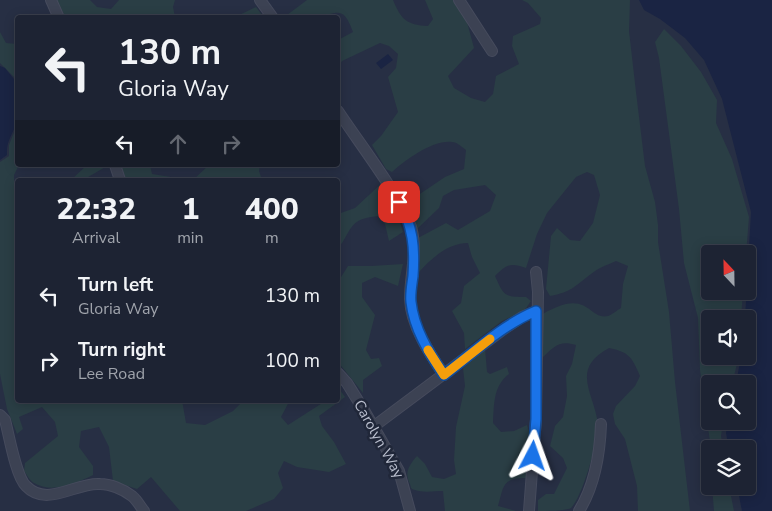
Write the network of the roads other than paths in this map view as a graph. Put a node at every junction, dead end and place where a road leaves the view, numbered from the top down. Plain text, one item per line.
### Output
1 (51, 0) edge
2 (260, 0) edge
3 (459, 0) edge
4 (58, 15) edge
5 (271, 15) edge
6 (492, 51) dead end
7 (340, 114) edge
8 (536, 272) dead end
9 (536, 311) junction
10 (444, 375) junction
11 (340, 376) edge
12 (0, 415) edge
13 (601, 424) dead end
14 (373, 427) junction
15 (144, 511) edge
16 (410, 511) edge
17 (529, 511) edge
18 (579, 511) edge

1 - 4 street
2 - 5 street
3 - 6 street
7 - 10 street
8 - 9 street
9 - 10 street
9 - 17 street
10 - 14 street
11 - 14 street, Carolyn Way
12 - 15 street
13 - 18 street
14 - 16 street, Carolyn Way

